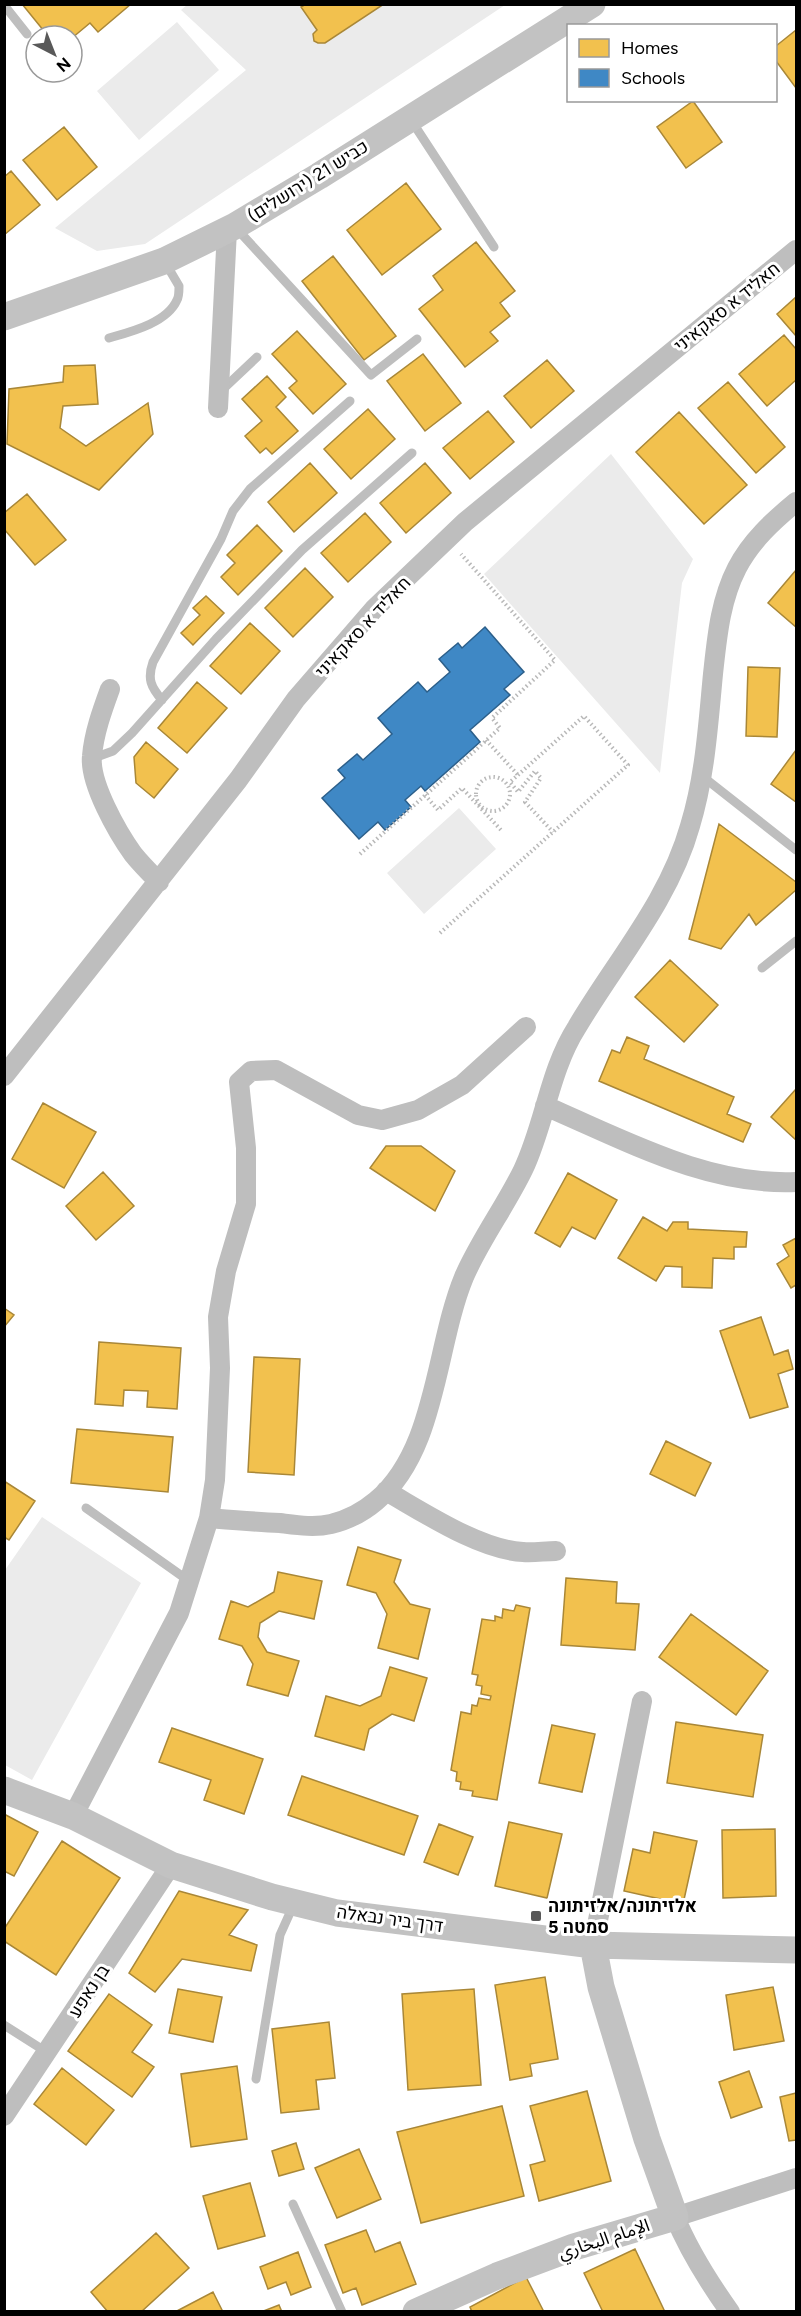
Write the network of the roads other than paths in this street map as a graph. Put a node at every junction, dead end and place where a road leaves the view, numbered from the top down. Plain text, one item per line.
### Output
1 (4, 4) edge
2 (592, 4) edge
3 (24, 30) edge
4 (410, 118) junction
5 (231, 228) junction
6 (494, 247) dead end
7 (796, 250) edge
8 (164, 261) junction
9 (4, 317) edge
10 (109, 338) dead end
11 (417, 339) dead end
12 (257, 357) dead end
13 (219, 400) joint
14 (350, 401) dead end
15 (412, 453) dead end
16 (796, 502) edge
17 (110, 688) dead end
18 (162, 700) junction
19 (91, 759) junction
20 (702, 776) junction
21 (796, 850) edge
22 (159, 882) junction
23 (796, 941) edge
24 (762, 968) dead end
25 (526, 1027) dead end
26 (4, 1076) edge
27 (545, 1106) junction
28 (796, 1182) edge
29 (386, 1491) junction
30 (86, 1508) dead end
31 (209, 1518) junction
32 (556, 1551) dead end
33 (190, 1582) junction
34 (642, 1701) dead end
35 (4, 1790) edge
36 (73, 1816) junction
37 (171, 1865) junction
38 (294, 1902) junction
39 (593, 1945) junction
40 (796, 1950) edge
41 (4, 2025) edge
42 (48, 2053) junction
43 (256, 2079) dead end
44 (4, 2116) edge
45 (796, 2178) edge
46 (293, 2204) dead end
47 (675, 2217) junction
48 (446, 2305) edge
49 (342, 2312) edge
50 (416, 2312) edge
51 (730, 2312) edge

1 - 3 lane
2 - 4 street, כביש 21 (ירושלים)
4 - 5 street, כביש 21 (ירושלים)
4 - 6 lane
5 - 8 street, כביש 21 (ירושלים)
5 - 11 lane
5 - 13 street
7 - 22 street, חאליד א סאקאיני
8 - 9 street, כביש 21 (ירושלים)
8 - 10 lane
12 - 13 lane
14 - 18 lane
15 - 18 lane
16 - 20 street
17 - 19 street
18 - 19 lane
19 - 22 street
20 - 21 lane
20 - 27 street
22 - 26 street, חאליד א סאקאיני
23 - 24 lane
25 - 31 street
27 - 28 street
27 - 29 street
29 - 31 street
29 - 32 street
30 - 33 lane
31 - 33 street
33 - 36 street
34 - 39 street
35 - 36 street, דרך ביר נבאלה
36 - 37 street, דרך ביר נבאלה
37 - 38 street, דרך ביר נבאלה
37 - 42 street, בן נאפע
38 - 39 street, דרך ביר נבאלה
38 - 43 lane
39 - 40 street, דרך ביר נבאלה
39 - 47 street
41 - 42 lane
42 - 44 street, בן נאפע
45 - 47 street, الإمام البخاري
46 - 49 lane
47 - 48 street, الإمام البخاري
47 - 51 street
48 - 50 street, الإمام البخاري

